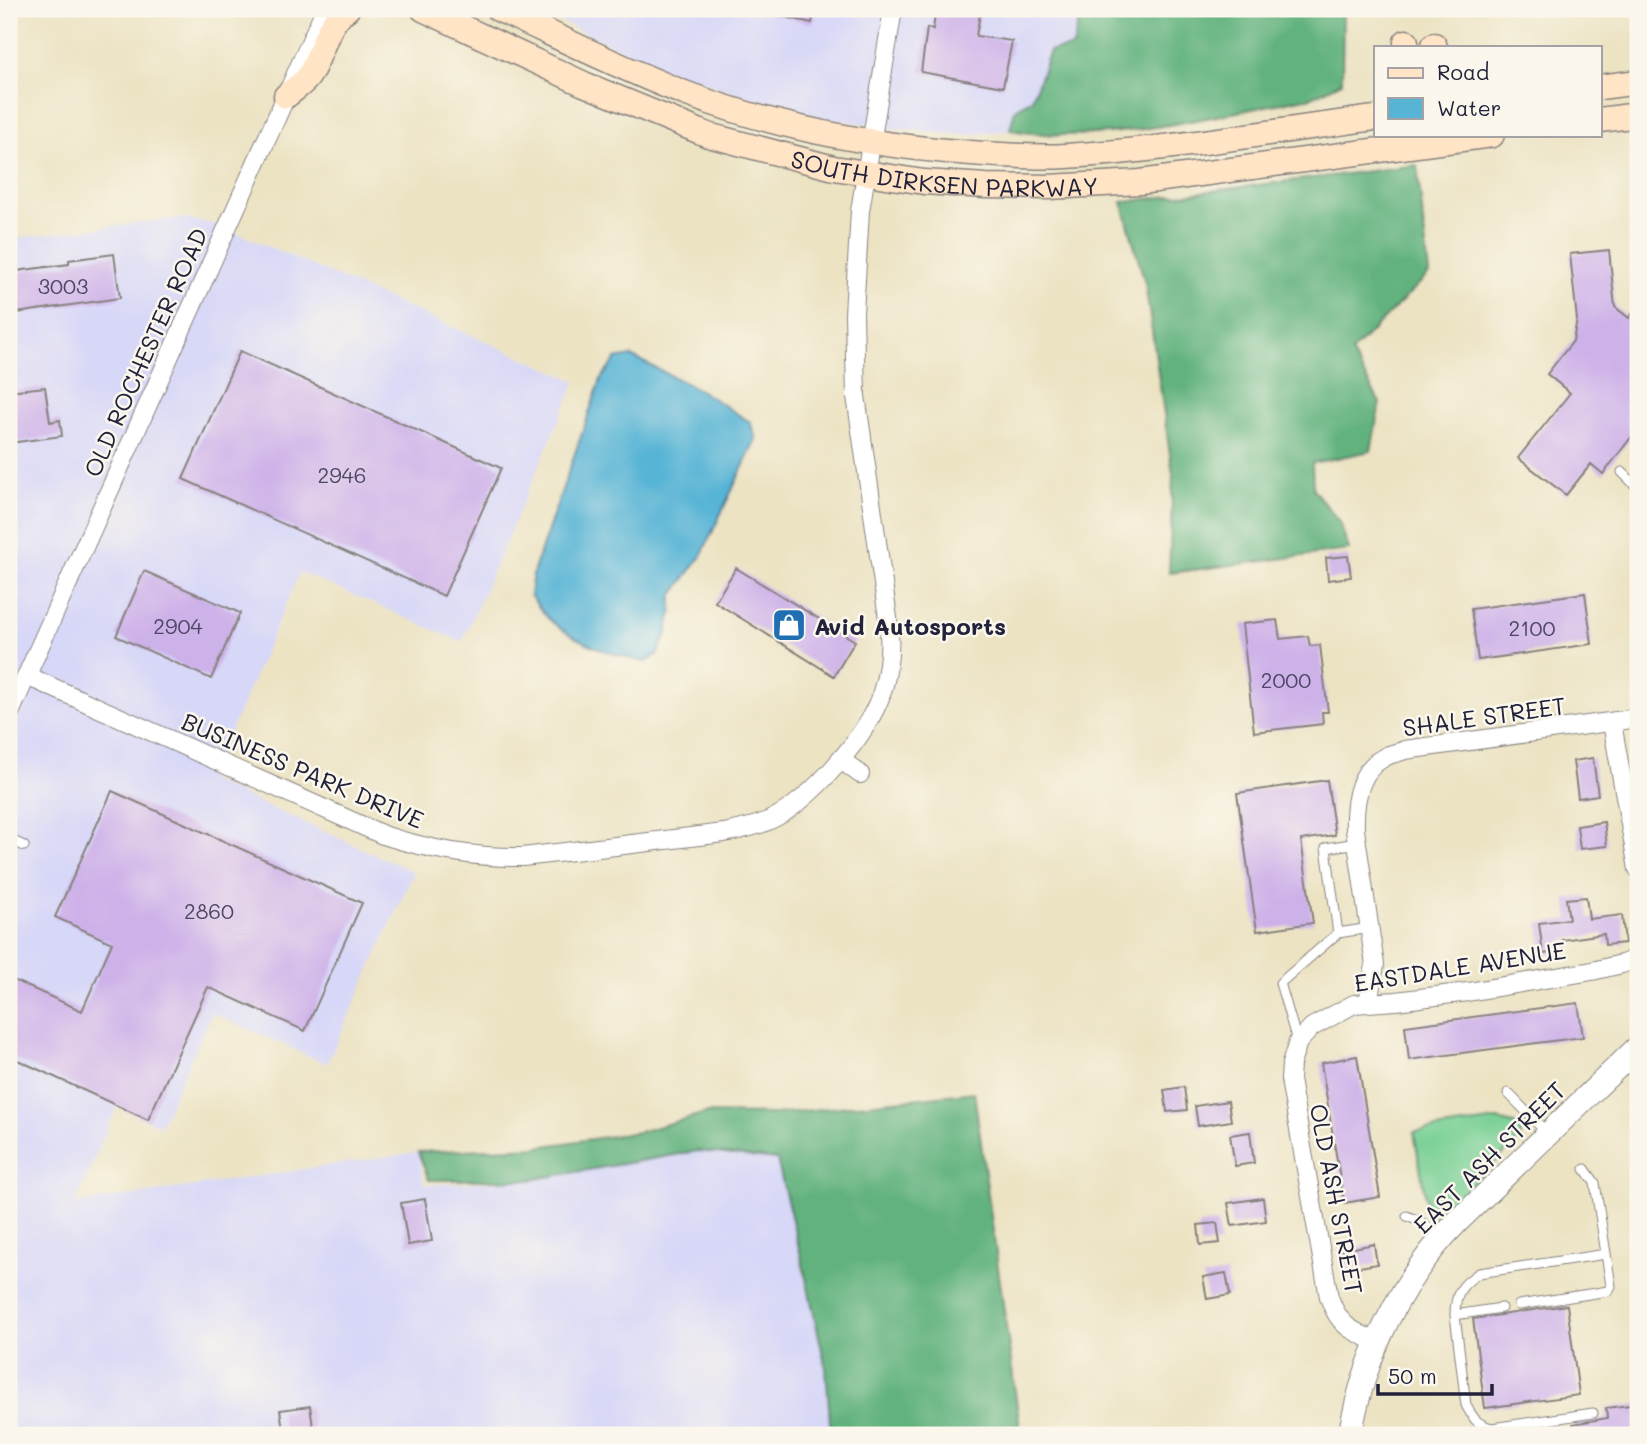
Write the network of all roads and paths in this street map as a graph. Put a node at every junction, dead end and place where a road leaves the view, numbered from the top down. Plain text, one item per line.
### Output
1 (325, 9) edge
2 (347, 9) edge
3 (423, 9) edge
4 (498, 9) edge
5 (893, 9) edge
6 (1638, 82) edge
7 (1602, 88) edge
8 (286, 96) junction
9 (1634, 116) edge
10 (1369, 117) edge
11 (1602, 120) edge
12 (1485, 136) edge
13 (870, 143) junction
14 (865, 173) junction
15 (1622, 472) dead end
16 (1638, 488) edge
17 (27, 676) junction
18 (9, 715) edge
19 (1638, 718) edge
20 (1612, 723) junction
21 (840, 759) junction
22 (860, 774) dead end
23 (9, 839) edge
24 (1357, 843) junction
25 (24, 846) dead end
26 (1638, 869) edge
27 (1370, 928) junction
28 (1338, 933) junction
29 (1638, 954) edge
30 (1368, 1002) junction
31 (1298, 1042) junction
32 (1638, 1047) edge
33 (1508, 1093) dead end
34 (1548, 1134) junction
35 (1585, 1169) dead end
36 (1407, 1216) dead end
37 (1441, 1239) junction
38 (1606, 1254) junction
39 (1519, 1305) dead end
40 (1501, 1308) dead end
41 (1455, 1315) junction
42 (1377, 1342) junction
43 (1592, 1413) dead end
44 (1350, 1435) edge

1 - 8 street, OLD ROCHESTER ROAD
2 - 8 main road
3 - 14 main road, SOUTH DIRKSEN PARKWAY
4 - 13 main road, SOUTH DIRKSEN PARKWAY
5 - 13 street, BUSINESS PARK DRIVE
6 - 7 main road
8 - 17 street, OLD ROCHESTER ROAD
9 - 11 main road
10 - 13 main road, SOUTH DIRKSEN PARKWAY
12 - 14 main road, SOUTH DIRKSEN PARKWAY
13 - 14 street, BUSINESS PARK DRIVE
14 - 21 street, BUSINESS PARK DRIVE
15 - 16 lane
17 - 18 street, OLD ROCHESTER ROAD
17 - 21 street, BUSINESS PARK DRIVE
19 - 20 street, SHALE STREET
20 - 24 street, SHALE STREET
20 - 26 street
21 - 22 street
23 - 25 lane
24 - 27 street
24 - 28 lane
27 - 28 lane
27 - 30 street
28 - 31 lane
29 - 30 street, EASTDALE AVENUE
30 - 31 street, EASTDALE AVENUE
31 - 42 street, OLD ASH STREET
32 - 34 street, EAST ASH STREET
33 - 34 lane
34 - 37 street, EAST ASH STREET
35 - 38 lane
36 - 37 lane
37 - 42 street, EAST ASH STREET
38 - 39 lane
38 - 41 lane
40 - 41 lane
41 - 43 lane
42 - 44 street, EAST ASH STREET

